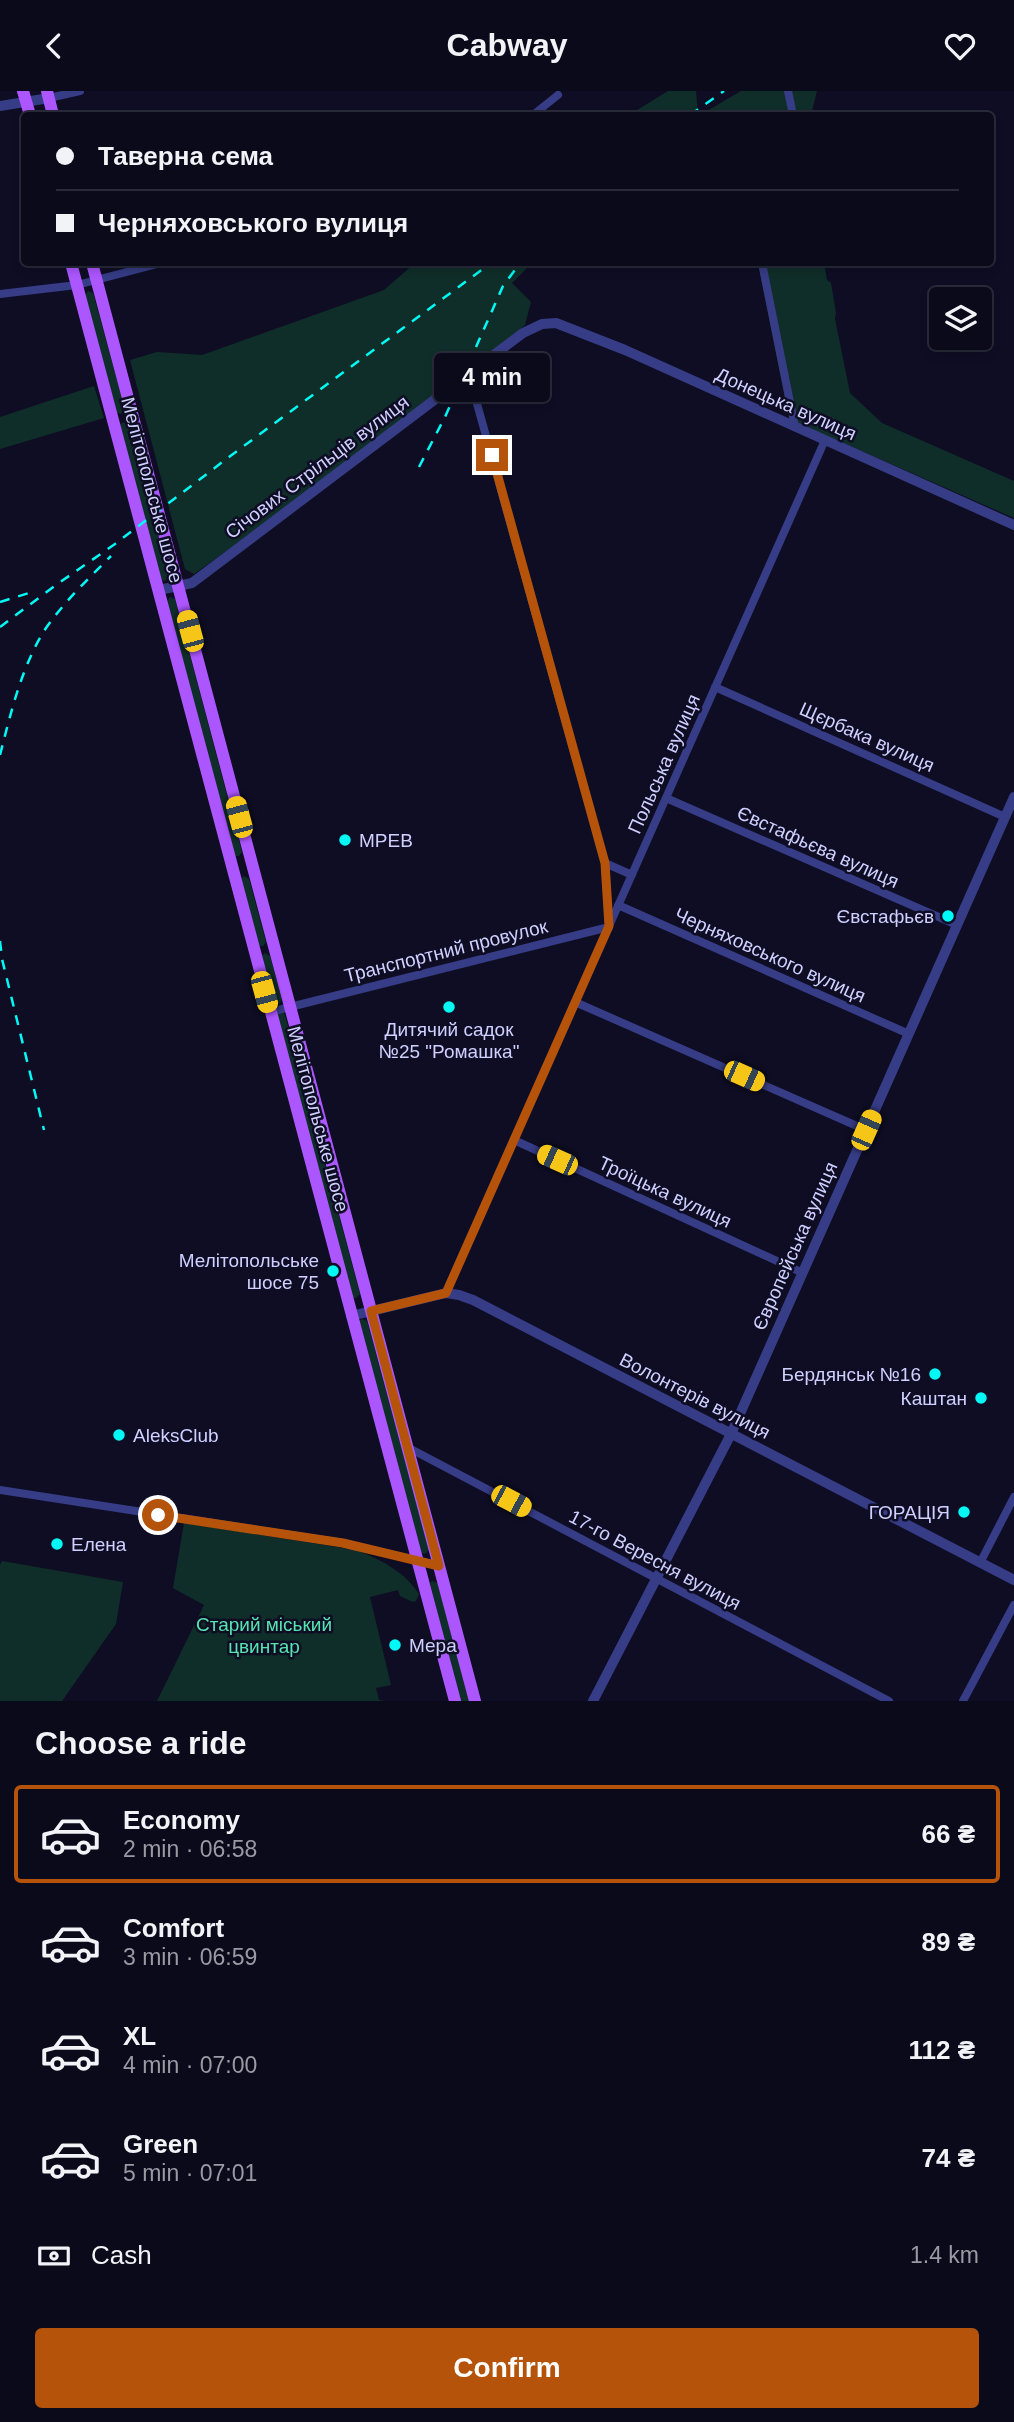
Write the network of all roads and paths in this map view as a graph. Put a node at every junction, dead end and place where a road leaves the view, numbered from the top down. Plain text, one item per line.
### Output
1 (80, 91) edge
2 (788, 91) edge
3 (48, 95) edge
4 (558, 95) dead end
5 (25, 97) edge
6 (0, 106) edge
7 (52, 112) edge
8 (537, 112) edge
9 (792, 112) edge
10 (72, 266) edge
11 (93, 266) edge
12 (149, 266) edge
13 (763, 266) edge
14 (97, 279) junction
15 (77, 285) junction
16 (0, 294) edge
17 (542, 324) joint
18 (469, 375) junction
19 (794, 427) junction
20 (825, 440) junction
21 (1014, 525) edge
22 (178, 586) junction
23 (159, 590) junction
24 (715, 687) junction
25 (1014, 797) edge
26 (666, 798) junction
27 (1005, 817) junction
28 (605, 863) junction
29 (632, 875) junction
30 (618, 905) junction
31 (957, 925) junction
32 (609, 926) junction
33 (575, 1002) junction
34 (290, 1007) junction
35 (270, 1012) junction
36 (909, 1034) junction
37 (866, 1130) junction
38 (514, 1140) junction
39 (803, 1273) junction
40 (446, 1293) junction
41 (371, 1311) junction
42 (351, 1315) junction
43 (731, 1434) junction
44 (407, 1447) junction
45 (0, 1490) edge
46 (1014, 1497) edge
47 (417, 1560) junction
48 (980, 1563) junction
49 (439, 1566) junction
50 (656, 1578) junction
51 (1014, 1580) edge
52 (1014, 1605) edge
53 (455, 1701) edge
54 (475, 1701) edge
55 (593, 1701) edge
56 (890, 1701) edge
57 (963, 1701) edge

1 - 3 street
2 - 9 street
3 - 5 street
3 - 7 main road
4 - 8 street
5 - 6 street
10 - 15 main road, Мелітопольське шосе
11 - 14 main road, Мелітопольське шосе
12 - 14 street
13 - 19 street
14 - 15 street
14 - 22 main road, Мелітопольське шосе
15 - 16 street
15 - 23 main road, Мелітопольське шосе
17 - 18 street, Січових Стрільців вулиця
17 - 19 street, Донецька вулиця
18 - 22 street, Січових Стрільців вулиця
18 - 28 street
19 - 20 street, Донецька вулиця
20 - 21 street, Донецька вулиця
20 - 24 street, Польська вулиця
22 - 23 street, Січових Стрільців вулиця
22 - 34 main road, Мелітопольське шосе
23 - 35 main road, Мелітопольське шосе
24 - 26 street, Польська вулиця
24 - 27 street, Щєрбака вулиця
25 - 27 street, Європейська вулиця
26 - 29 street, Польська вулиця
26 - 31 street, Євстафьєва вулиця
27 - 31 street, Європейська вулиця
28 - 29 street
28 - 32 street
29 - 30 street, Польська вулиця
30 - 32 street, Польська вулиця
30 - 36 street, Черняховського вулиця
31 - 36 street, Європейська вулиця
32 - 33 street, Польська вулиця
32 - 34 street, Транспортний провулок
33 - 37 street
33 - 38 street, Польська вулиця
34 - 35 street, Транспортний провулок
34 - 41 main road, Мелітопольське шосе
35 - 42 main road, Мелітопольське шосе
36 - 37 street, Європейська вулиця
37 - 39 street, Європейська вулиця
38 - 39 street, Троїцька вулиця
38 - 40 street, Польська вулиця
39 - 43 street, Європейська вулиця
40 - 41 street
40 - 43 street, Волонтерів вулиця
41 - 42 street
41 - 44 main road, Мелітопольське шосе
42 - 47 main road, Мелітопольське шосе
43 - 48 street, Волонтерів вулиця
43 - 50 street, Європейська вулиця
44 - 49 main road, Мелітопольське шосе
44 - 50 street, 17-го Вересня вулиця
45 - 47 street
46 - 48 street
47 - 49 street
47 - 53 main road, Мелітопольське шосе
48 - 51 street, Волонтерів вулиця
49 - 54 main road, Мелітопольське шосе
50 - 55 street, Європейська вулиця
50 - 56 street, 17-го Вересня вулиця
52 - 57 street

